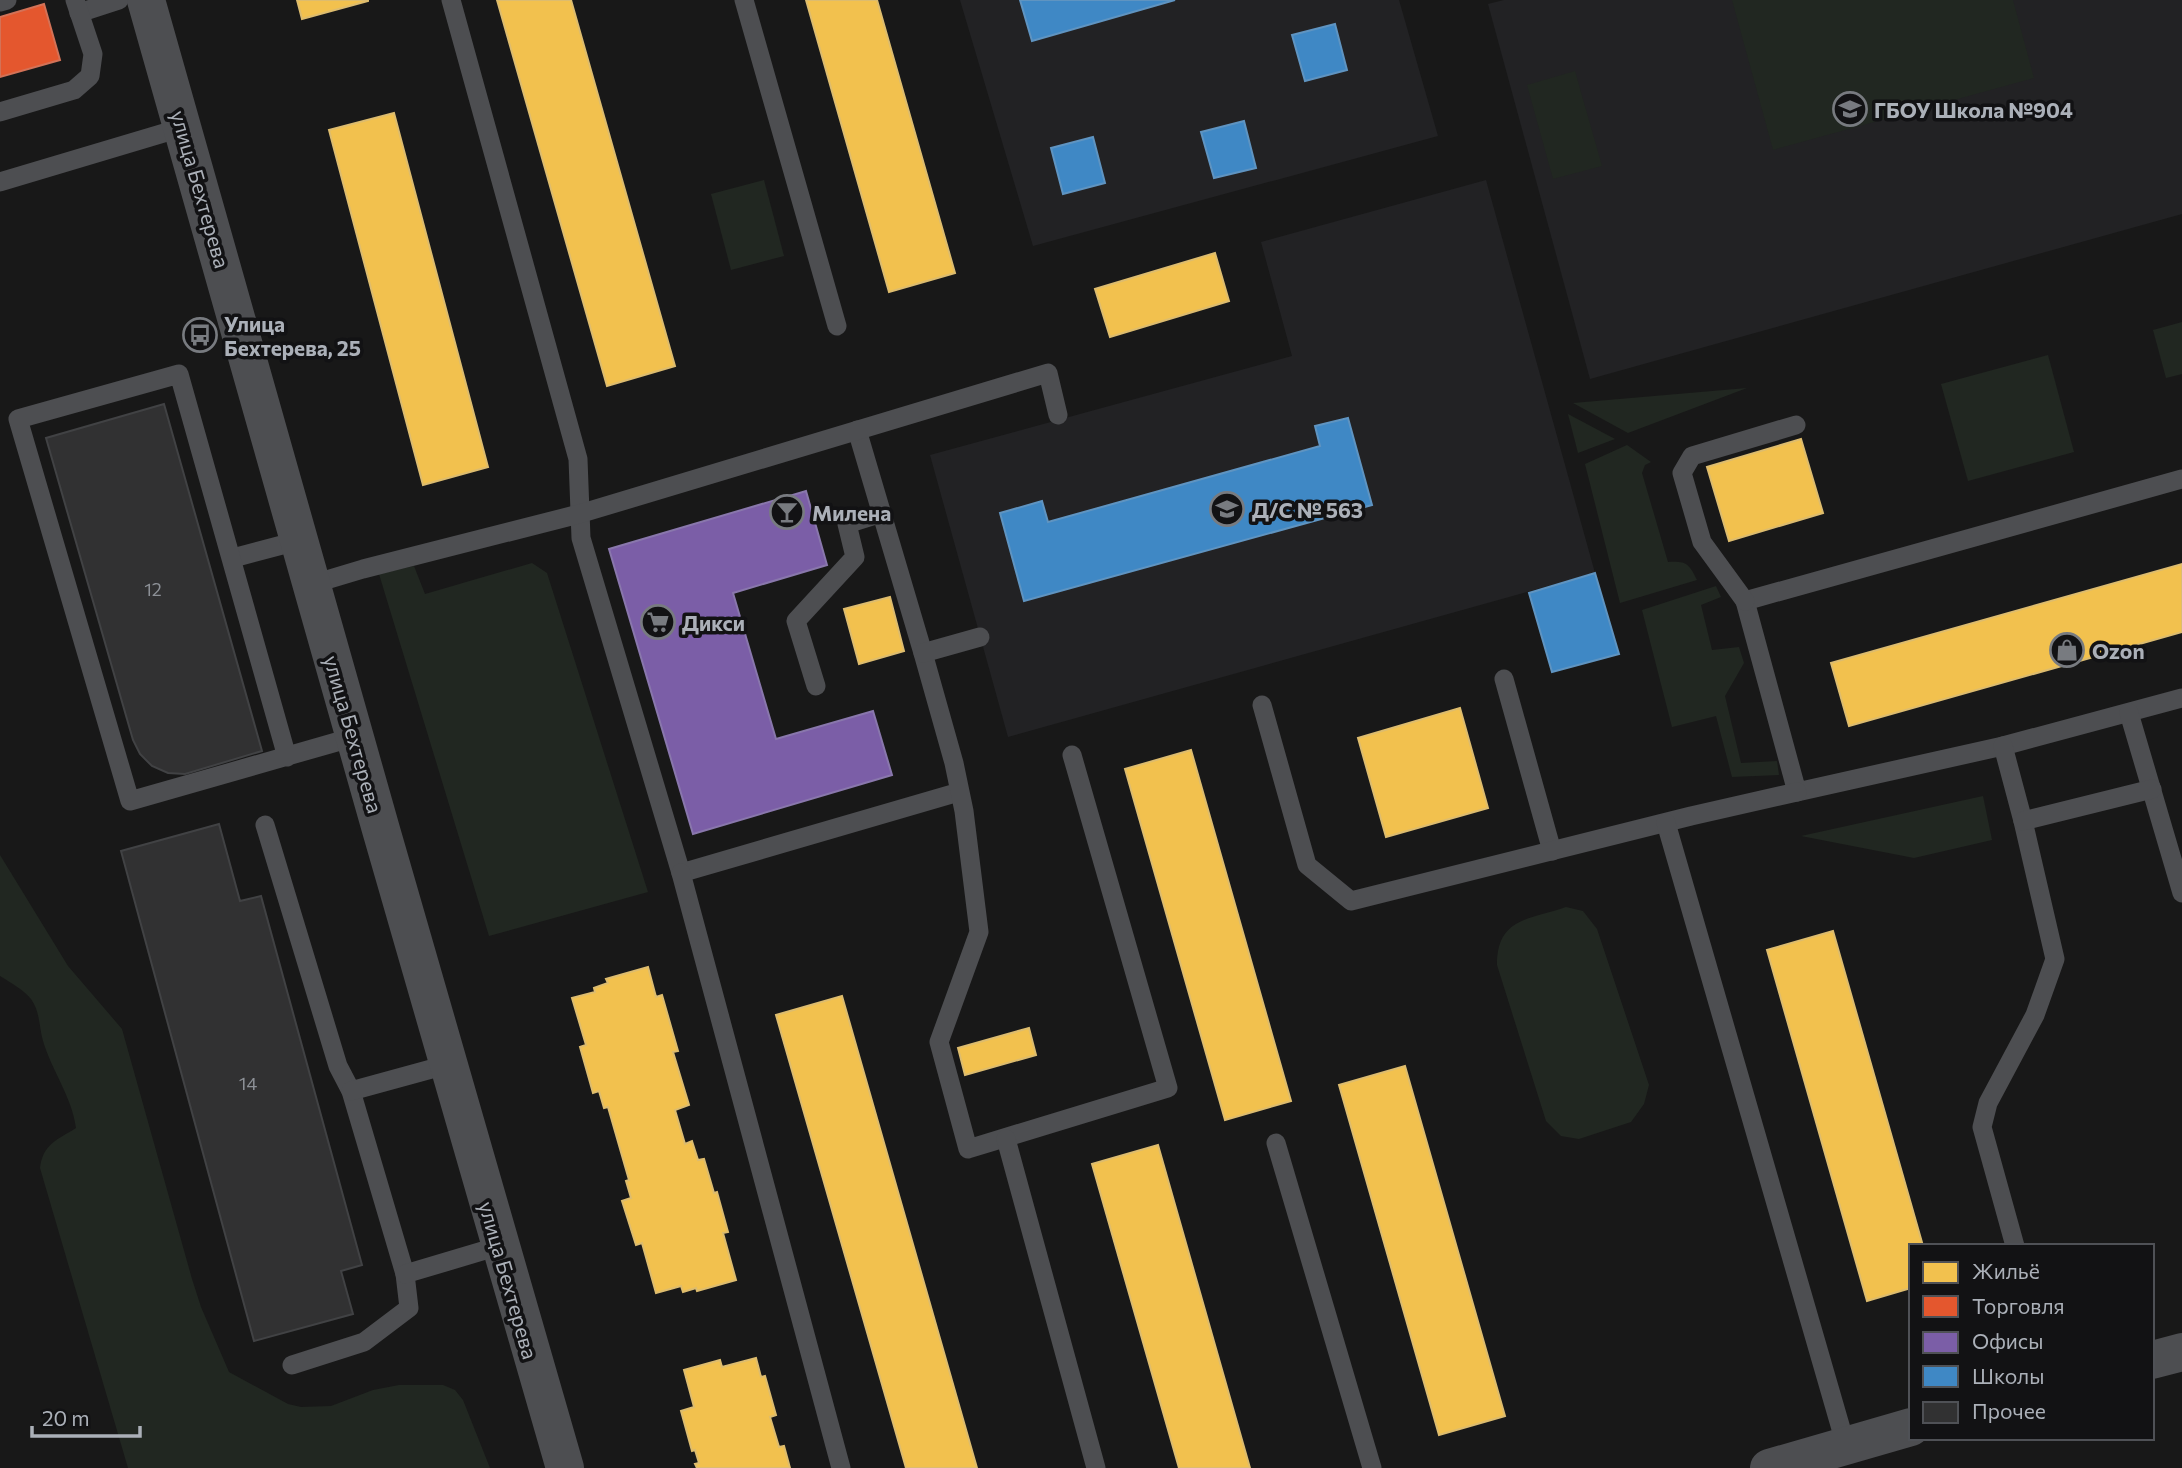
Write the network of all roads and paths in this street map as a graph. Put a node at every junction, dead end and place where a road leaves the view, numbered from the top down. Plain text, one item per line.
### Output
1 (7, 0) edge
2 (119, 0) edge
3 (146, 0) edge
4 (451, 0) edge
5 (744, 0) edge
6 (0, 2) edge
7 (77, 7) edge
8 (0, 111) edge
9 (184, 127) junction
10 (0, 182) edge
11 (837, 326) dead end
12 (1058, 415) dead end
13 (1796, 425) dead end
14 (857, 430) junction
15 (2182, 479) edge
16 (882, 513) junction
17 (579, 514) junction
18 (301, 540) junction
19 (233, 558) junction
20 (313, 584) junction
21 (1745, 601) junction
22 (980, 638) dead end
23 (923, 653) junction
24 (1504, 679) dead end
25 (816, 686) dead end
26 (2182, 698) edge
27 (1262, 705) dead end
28 (2129, 713) junction
29 (354, 737) junction
30 (2003, 747) junction
31 (1072, 755) dead end
32 (288, 757) junction
33 (2151, 789) junction
34 (960, 792) junction
35 (1797, 792) junction
36 (2023, 821) junction
37 (1666, 823) junction
38 (265, 825) dead end
39 (1552, 851) junction
40 (681, 873) junction
41 (2182, 893) edge
42 (446, 1065) junction
43 (351, 1091) junction
44 (1006, 1139) junction
45 (1276, 1143) dead end
46 (2014, 1244) edge
47 (499, 1246) junction
48 (405, 1274) junction
49 (2182, 1352) edge
50 (2154, 1359) edge
51 (292, 1365) dead end
52 (1909, 1428) edge
53 (1846, 1446) junction
54 (565, 1468) edge
55 (841, 1468) edge
56 (1096, 1468) edge
57 (1372, 1468) edge
58 (1769, 1468) edge

1 - 6 lane
2 - 7 lane
3 - 9 street, улица Бехтерева
4 - 17 lane
5 - 11 lane
7 - 8 lane
9 - 10 lane
9 - 18 street, улица Бехтерева
12 - 14 lane
13 - 21 lane
14 - 16 lane
14 - 17 lane
15 - 21 lane
16 - 23 lane
16 - 25 lane
17 - 20 lane
17 - 40 lane
18 - 19 lane
18 - 20 street, улица Бехтерева
19 - 32 lane
19 - 32 lane
20 - 29 street, улица Бехтерева
21 - 35 lane
22 - 23 lane
23 - 34 lane
24 - 39 lane
26 - 28 lane
27 - 39 lane
28 - 30 lane
28 - 33 lane
29 - 32 lane
29 - 42 street, улица Бехтерева
30 - 35 lane
30 - 36 lane
31 - 44 lane
33 - 36 lane
33 - 41 lane
34 - 40 lane
34 - 44 lane
35 - 37 lane
36 - 46 lane
37 - 39 lane
37 - 53 lane
38 - 43 lane
40 - 55 lane
42 - 43 lane
42 - 47 street, улица Бехтерева
43 - 48 lane
44 - 56 lane
45 - 57 lane
47 - 48 lane
47 - 54 street, улица Бехтерева
48 - 51 lane
49 - 50 street
52 - 53 street
53 - 58 street

